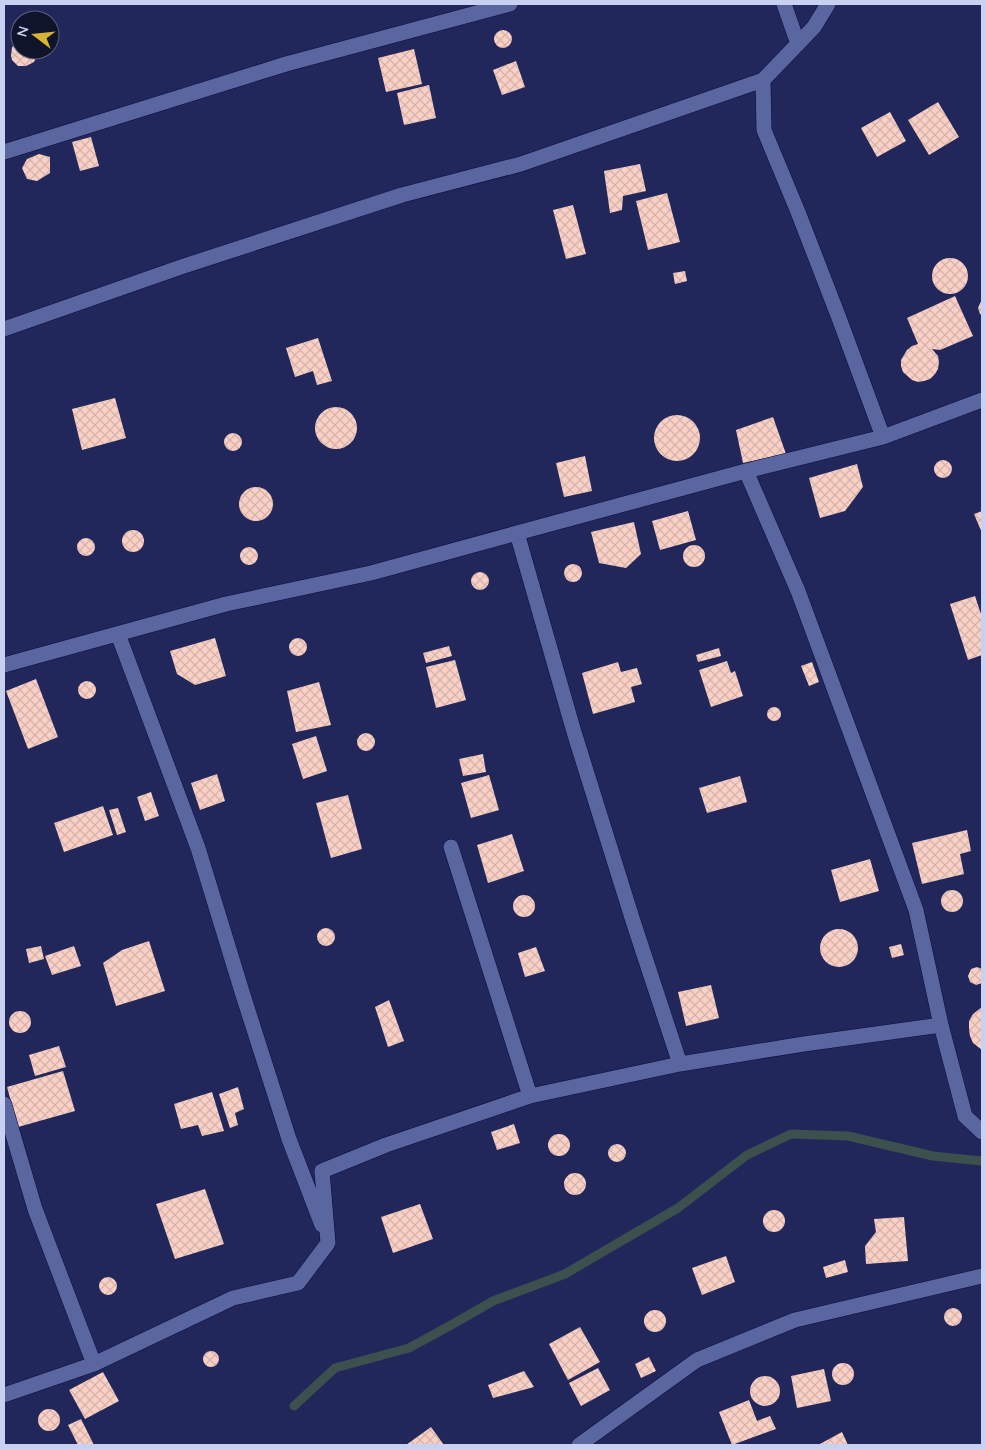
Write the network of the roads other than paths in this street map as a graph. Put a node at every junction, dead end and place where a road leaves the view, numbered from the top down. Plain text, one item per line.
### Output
1 (510, 4) edge
2 (784, 4) edge
3 (828, 4) edge
4 (798, 44) junction
5 (764, 80) junction
6 (4, 152) edge
7 (4, 329) edge
8 (982, 400) edge
9 (883, 437) junction
10 (746, 470) junction
11 (517, 533) junction
12 (118, 634) junction
13 (4, 665) edge
14 (451, 847) dead end
15 (941, 1025) junction
16 (680, 1064) junction
17 (530, 1096) junction
18 (4, 1104) edge
19 (982, 1132) edge
20 (328, 1243) junction
21 (982, 1276) edge
22 (94, 1364) junction
23 (4, 1395) edge
24 (579, 1445) edge

1 - 6 street
2 - 4 street
3 - 4 street
4 - 5 street
5 - 7 street
5 - 9 street
8 - 9 street
9 - 10 street
10 - 11 street
10 - 15 street
11 - 12 street
11 - 16 street
12 - 13 street
12 - 20 street
14 - 17 street
15 - 16 street
15 - 19 street
16 - 17 street
17 - 20 street
18 - 22 street
20 - 22 street
21 - 24 street
22 - 23 street

